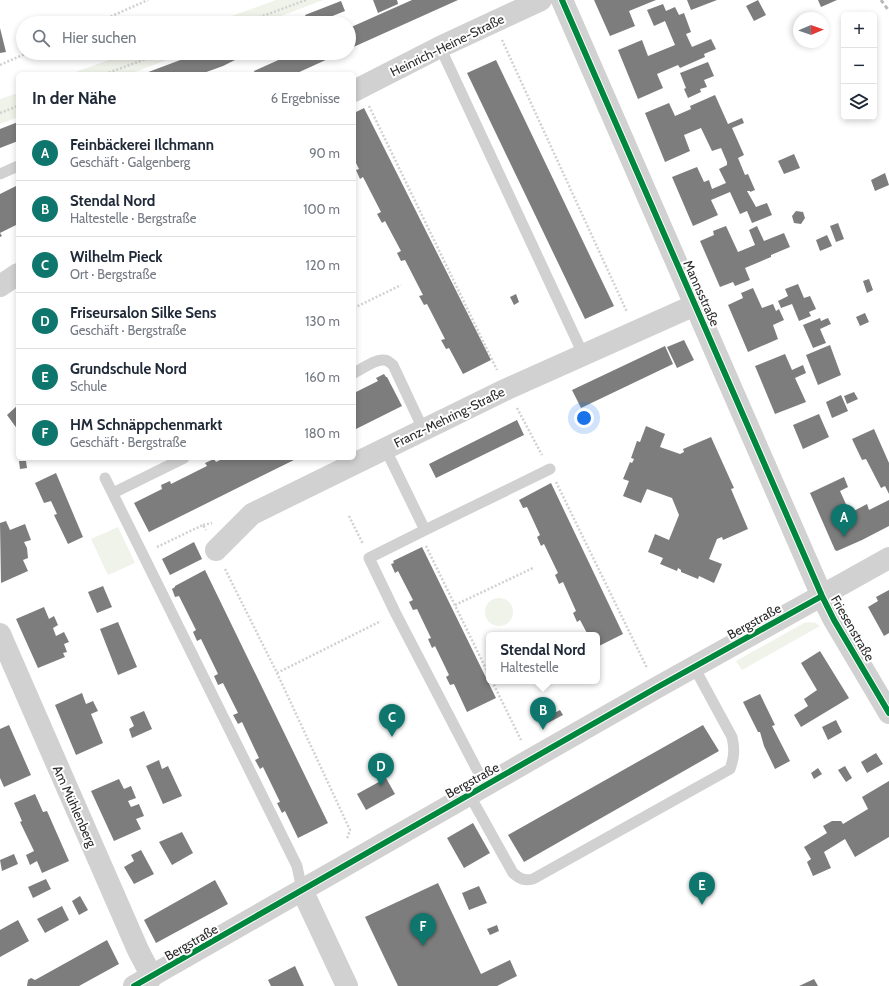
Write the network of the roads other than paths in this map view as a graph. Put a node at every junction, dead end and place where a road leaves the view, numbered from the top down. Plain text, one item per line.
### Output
1 (541, 0) edge
2 (562, 0) edge
3 (440, 47) junction
4 (357, 90) edge
5 (16, 167) edge
6 (0, 174) edge
7 (16, 275) edge
8 (0, 286) edge
9 (695, 305) junction
10 (583, 354) junction
11 (356, 372) edge
12 (423, 429) junction
13 (385, 448) junction
14 (180, 460) edge
15 (550, 469) road end
16 (105, 478) dead end
17 (113, 494) junction
18 (422, 531) junction
19 (216, 550) road end
20 (889, 558) edge
21 (822, 596) junction
22 (0, 634) edge
23 (694, 667) junction
24 (889, 713) edge
25 (477, 790) junction
26 (302, 890) junction
27 (143, 981) edge
28 (347, 986) edge

1 - 3 street, Heinrich-Heine-Straße
2 - 9 street, Mannsstraße
3 - 4 street, Heinrich-Heine-Straße
3 - 10 lane
5 - 6 lane
7 - 8 street
9 - 10 street, Franz-Mehring-Straße
9 - 21 street, Mannsstraße
10 - 12 street, Franz-Mehring-Straße
11 - 12 lane
12 - 13 street, Franz-Mehring-Straße
13 - 18 lane
13 - 19 street, Franz-Mehring-Straße
14 - 17 lane
15 - 18 lane
16 - 17 lane
17 - 26 lane
18 - 25 lane
20 - 21 street, Bergstraße
21 - 23 street, Bergstraße
21 - 24 street, Friesenstraße
22 - 27 street, Am Mühlenberg
23 - 25 street, Bergstraße
23 - 25 lane
25 - 26 street, Bergstraße
26 - 27 street, Bergstraße
26 - 28 street

